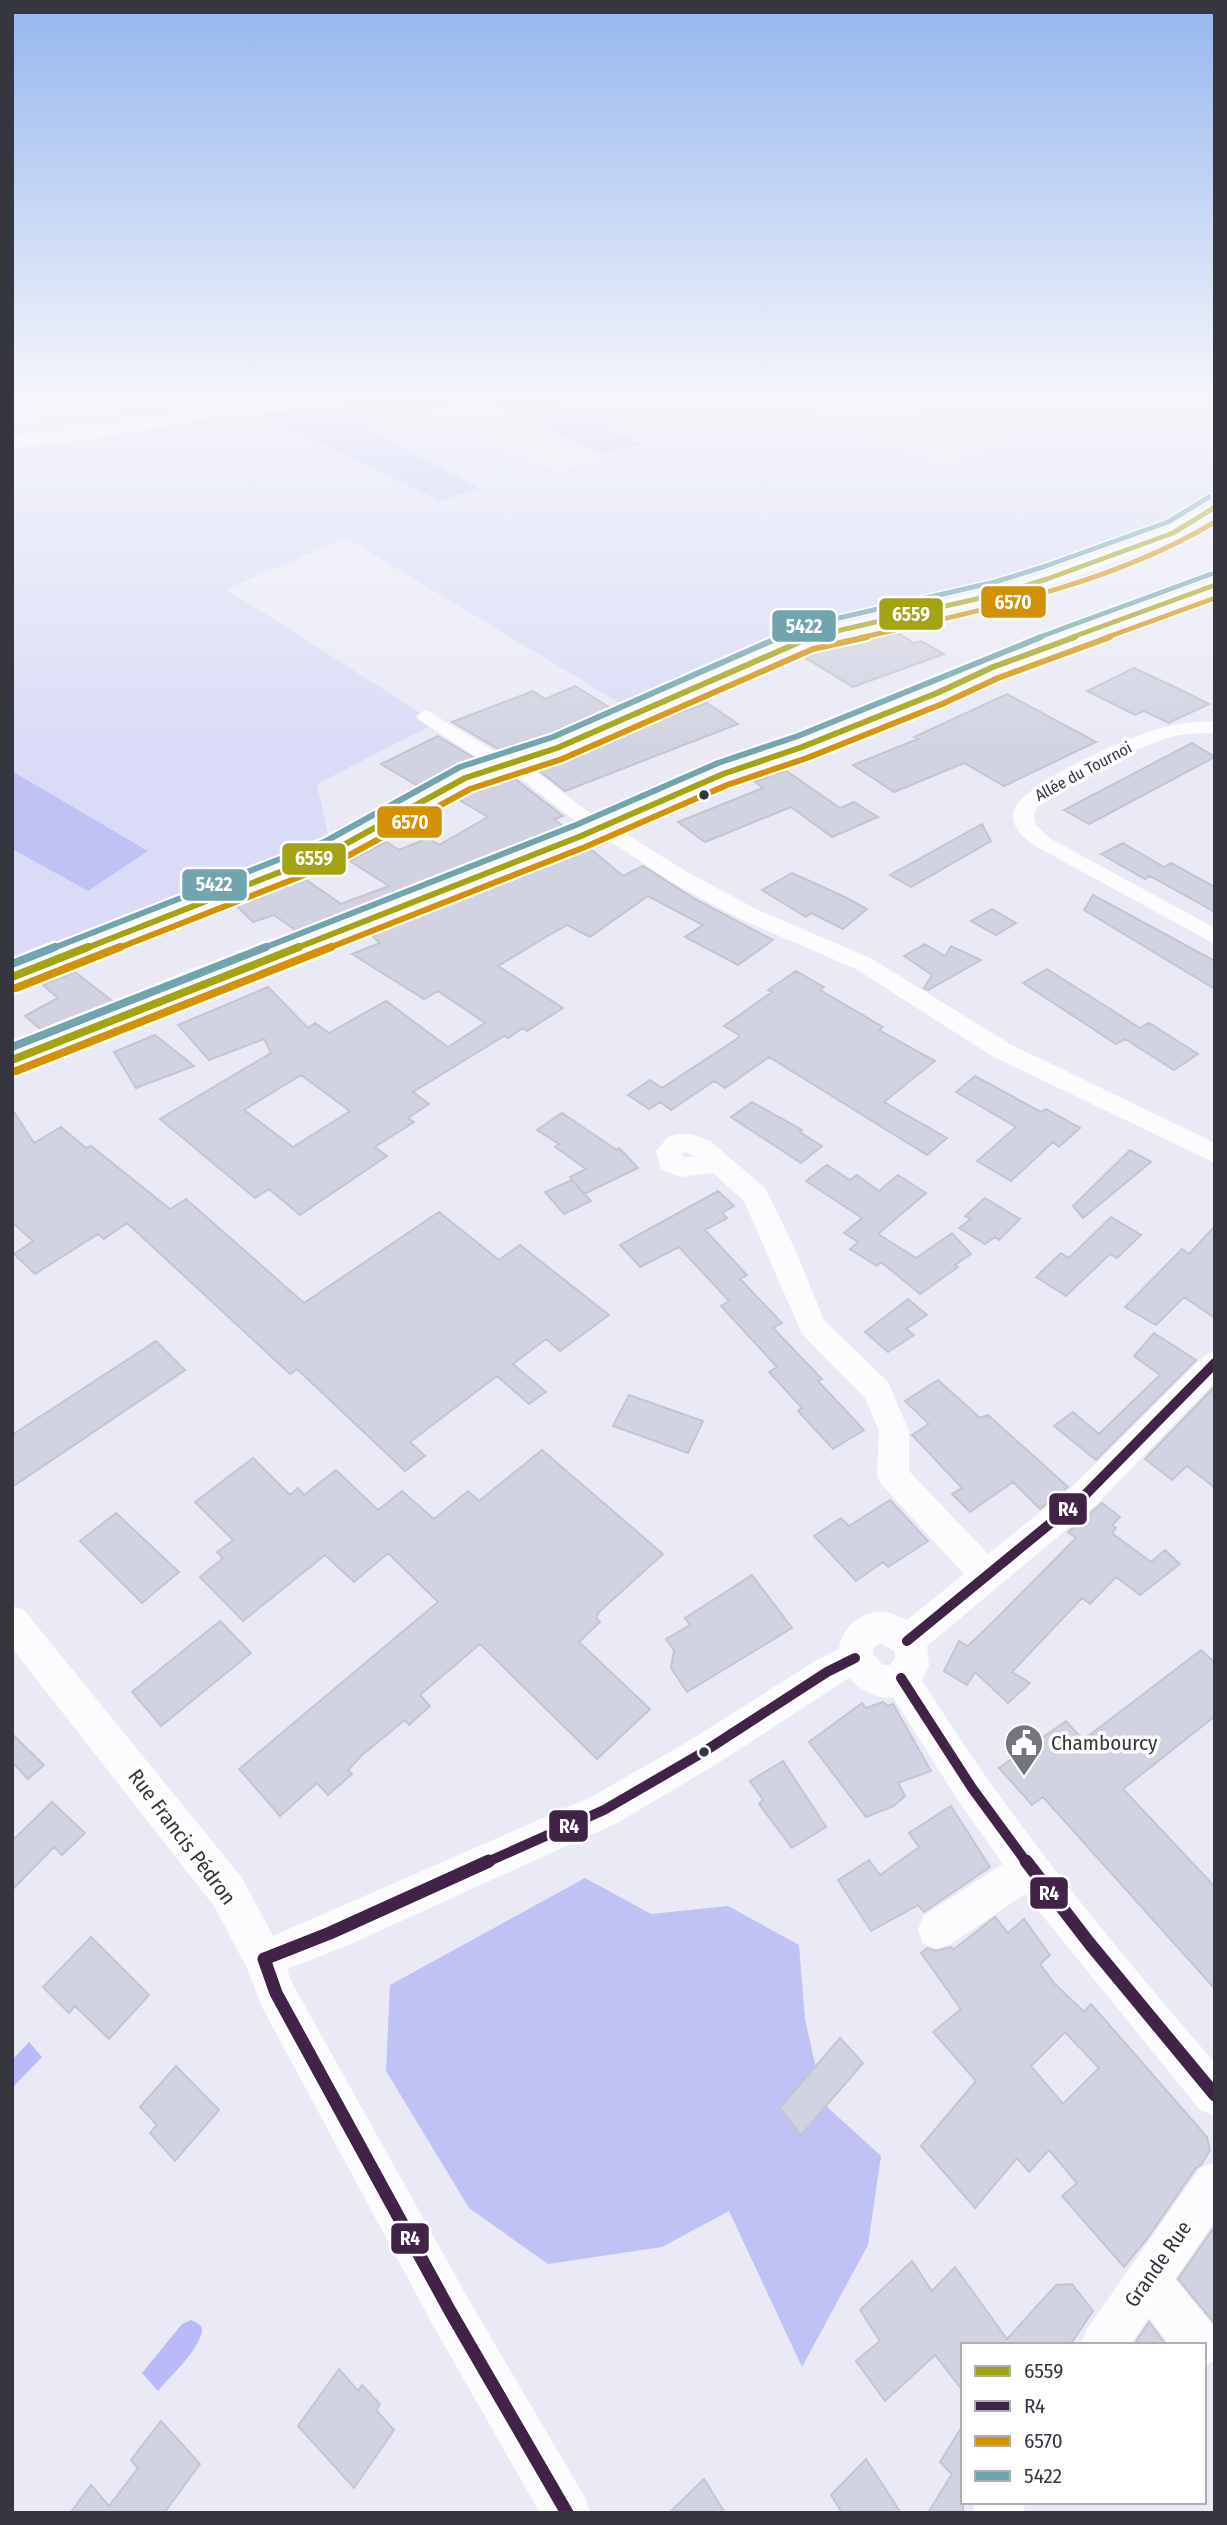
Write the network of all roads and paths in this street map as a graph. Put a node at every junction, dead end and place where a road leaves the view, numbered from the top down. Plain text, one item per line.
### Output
1 (1204, 514) edge
2 (1215, 585) edge
3 (426, 716) dead end
4 (1215, 726) edge
5 (505, 764) junction
6 (598, 829) junction
7 (1215, 937) edge
8 (12, 977) edge
9 (12, 1060) edge
10 (1215, 1154) edge
11 (718, 1163) dead end
12 (1215, 1363) edge
13 (987, 1576) junction
14 (12, 1620) edge
15 (907, 1640) junction
16 (855, 1658) junction
17 (901, 1678) junction
18 (1028, 1870) junction
19 (937, 1930) dead end
20 (264, 1959) junction
21 (1215, 2095) edge
22 (1215, 2183) edge
23 (1147, 2279) junction
24 (1104, 2343) edge
25 (1197, 2343) edge
26 (567, 2513) edge

1 - 5 main road
2 - 6 main road
3 - 5 street
4 - 7 street, Allée du Tournoi
5 - 6 street
5 - 8 main road
6 - 9 main road
6 - 10 street
11 - 13 street
12 - 13 street
13 - 15 street
14 - 20 street, Rue Francis Pédron
15 - 16 street
15 - 17 street
16 - 17 street
16 - 20 street
17 - 18 street
18 - 19 street
18 - 21 street
20 - 26 street, Rue Francis Pédron
22 - 23 street, Grande Rue
23 - 24 street, Grande Rue
23 - 25 street

